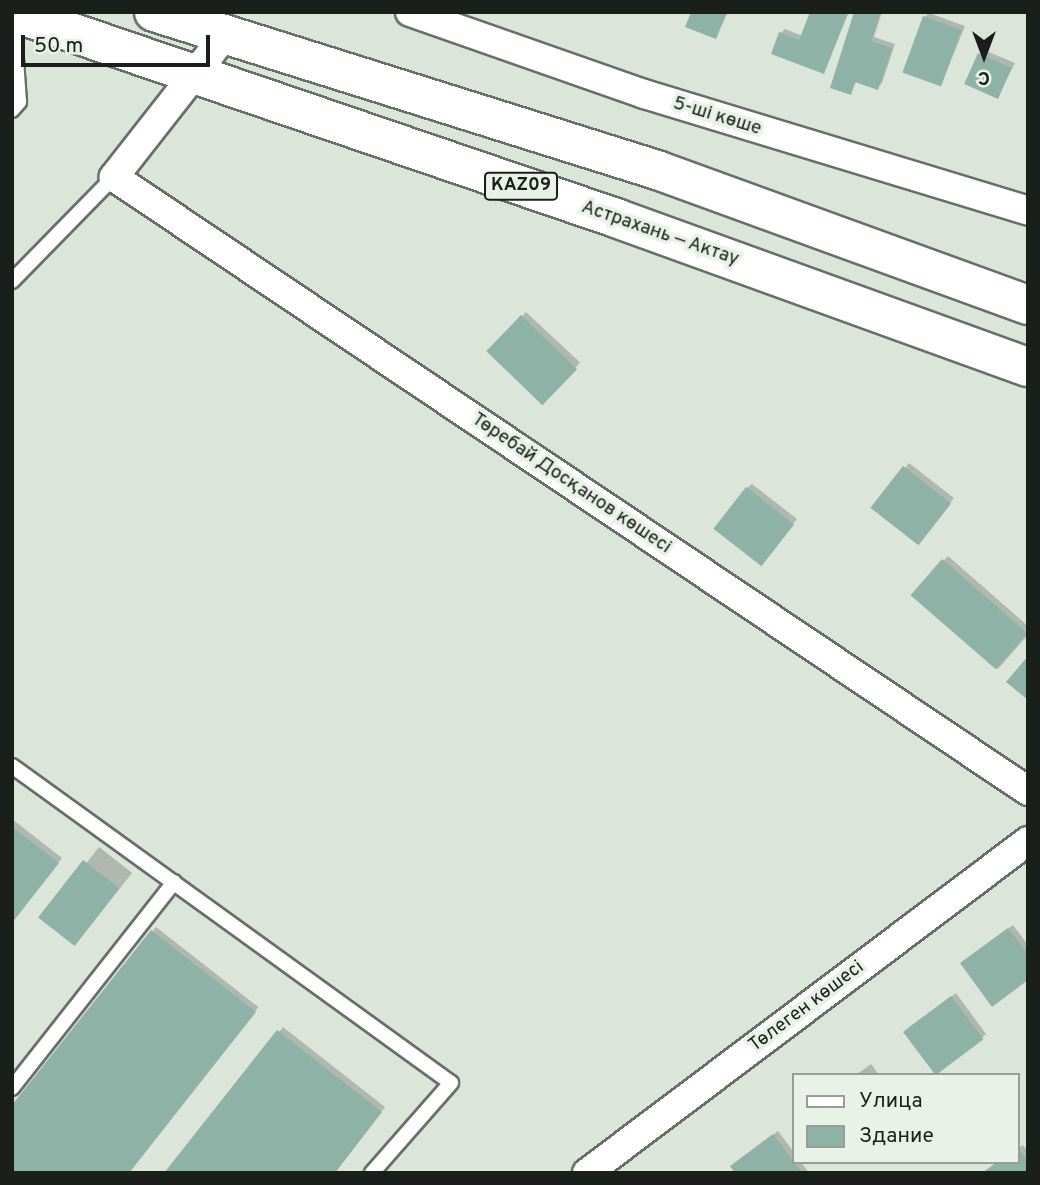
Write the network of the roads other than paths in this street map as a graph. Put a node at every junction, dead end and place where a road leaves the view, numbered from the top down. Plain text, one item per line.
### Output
1 (13, 12) edge
2 (154, 12) edge
3 (410, 12) edge
4 (226, 34) junction
5 (195, 74) junction
6 (12, 110) edge
7 (114, 177) junction
8 (1028, 211) edge
9 (12, 281) edge
10 (1028, 305) edge
11 (1028, 367) edge
12 (12, 766) edge
13 (1028, 791) edge
14 (1028, 841) edge
15 (174, 882) junction
16 (12, 1088) edge
17 (372, 1173) edge
18 (587, 1173) edge

1 - 5 highway, Астрахань — Актау / KAZ09
1 - 6 lane
2 - 4 highway
3 - 8 street, 5-шi көше
4 - 5 street
4 - 10 highway
5 - 7 street
5 - 11 highway, Астрахань — Актау / KAZ09
7 - 9 lane
7 - 13 street, Төребай Досқанов көшесі
12 - 15 lane
14 - 18 street, Төлеген көшесі
15 - 16 lane
15 - 17 lane

